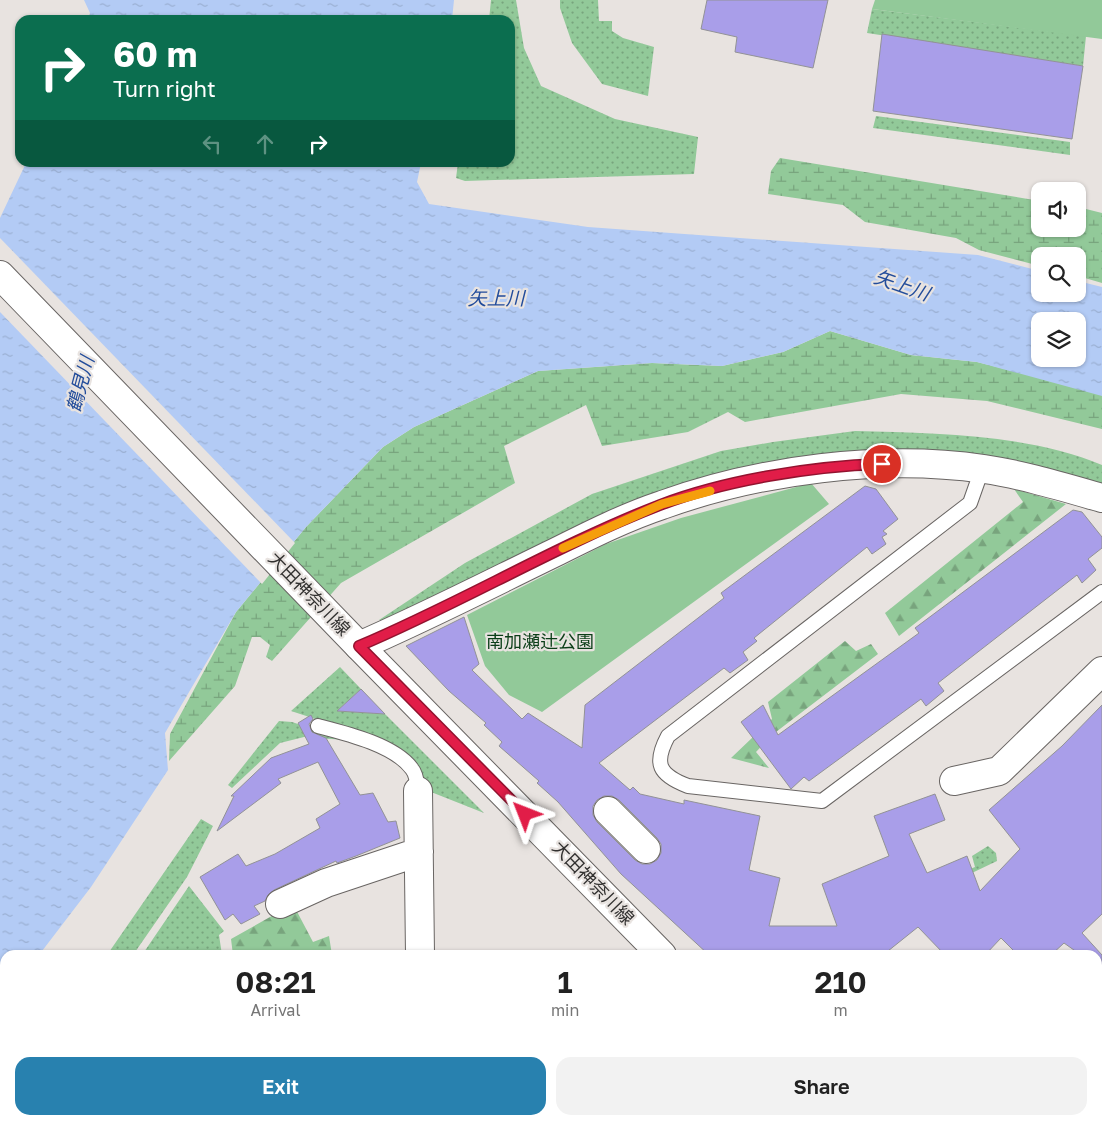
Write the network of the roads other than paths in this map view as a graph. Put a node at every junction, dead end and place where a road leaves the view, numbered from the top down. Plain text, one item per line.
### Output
1 (0, 275) edge
2 (982, 468) junction
3 (1102, 498) edge
4 (1102, 592) edge
5 (352, 638) junction
6 (1102, 671) edge
7 (318, 726) dead end
8 (954, 782) dead end
9 (418, 791) joint
10 (608, 811) dead end
11 (646, 849) dead end
12 (419, 852) junction
13 (280, 904) dead end
14 (420, 950) edge
15 (657, 950) edge

1 - 5 street, 大田神奈川線
2 - 3 street
2 - 4 lane
2 - 5 street
5 - 15 street, 大田神奈川線
6 - 8 street
7 - 9 lane
9 - 12 street
10 - 11 street
12 - 13 street
12 - 14 street

